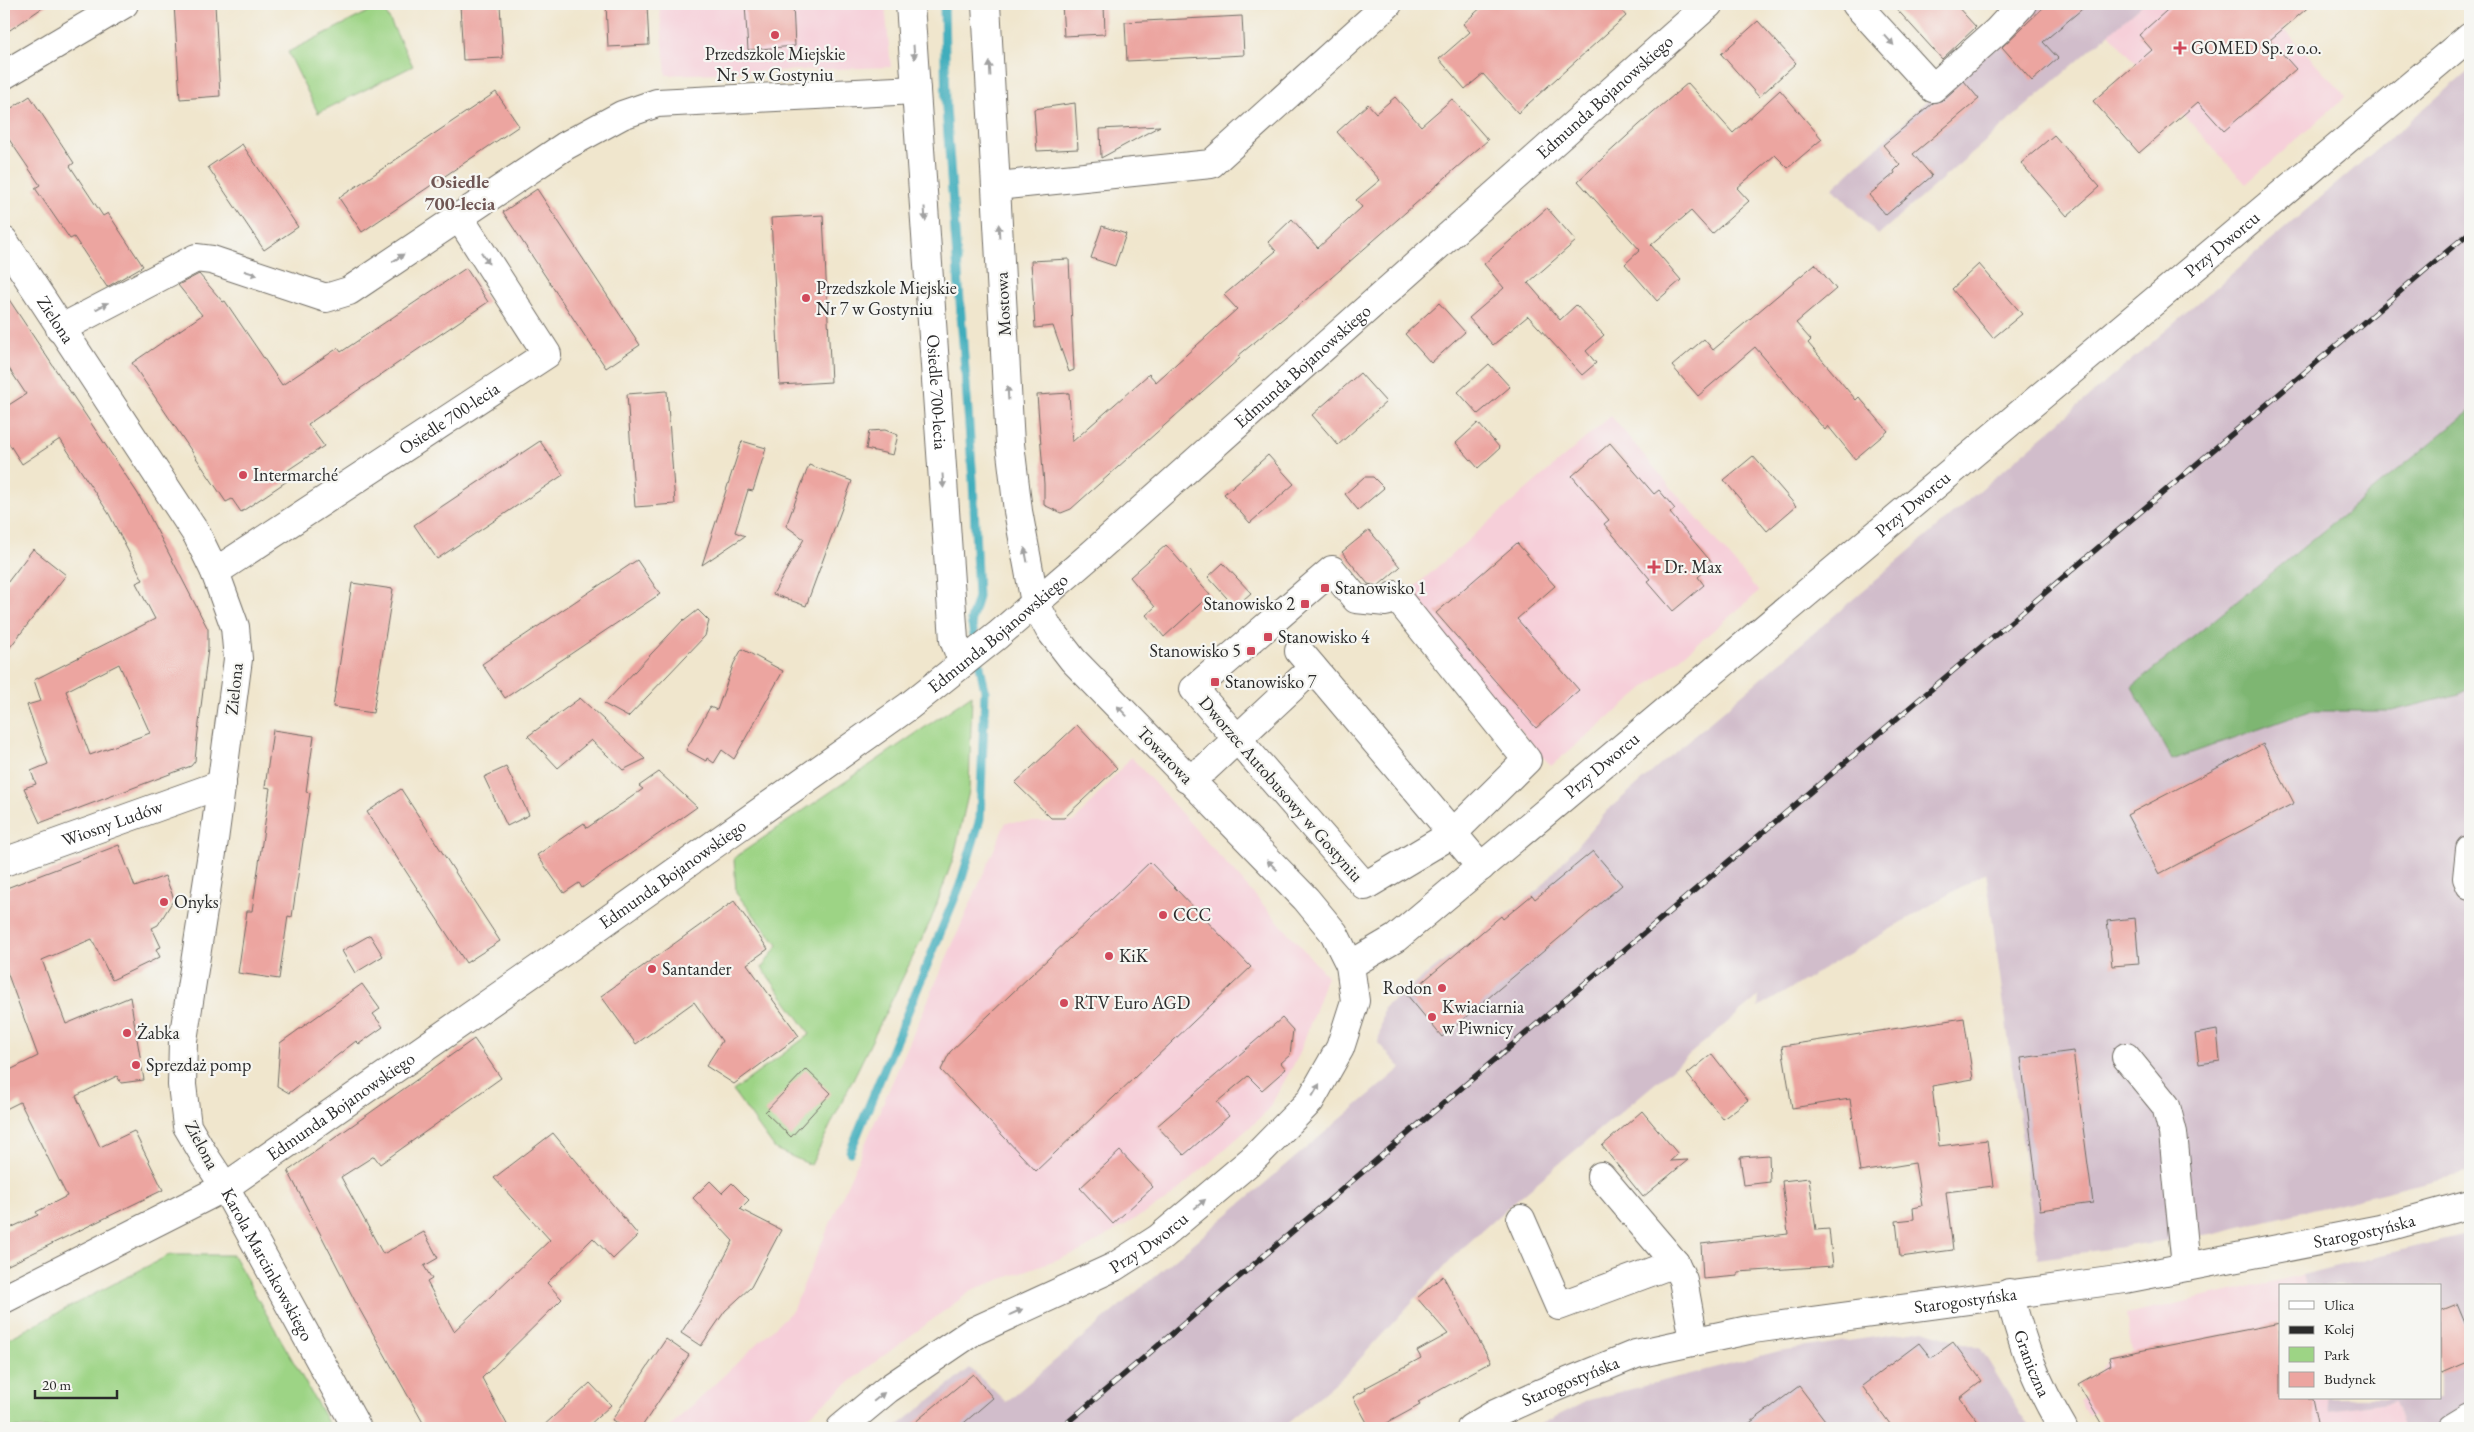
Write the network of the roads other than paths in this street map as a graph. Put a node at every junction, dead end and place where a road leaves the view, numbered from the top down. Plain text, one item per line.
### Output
1 (124, 4) edge
2 (910, 4) edge
3 (986, 4) edge
4 (1388, 4) edge
5 (1709, 4) edge
6 (1856, 4) edge
7 (2022, 4) edge
8 (2470, 36) edge
9 (4, 75) edge
10 (916, 90) junction
11 (997, 186) junction
12 (459, 217) junction
13 (4, 241) edge
14 (60, 329) junction
15 (215, 572) junction
16 (1035, 603) junction
17 (963, 663) junction
18 (1238, 740) junction
19 (1187, 779) junction
20 (222, 784) junction
21 (1452, 834) junction
22 (2470, 849) edge
23 (4, 862) edge
24 (1481, 867) junction
25 (2470, 885) edge
26 (1306, 899) joint
27 (1350, 965) junction
28 (2126, 1057) dead end
29 (1601, 1176) dead end
30 (225, 1187) junction
31 (2470, 1204) edge
32 (1521, 1220) dead end
33 (1676, 1263) junction
34 (2186, 1267) junction
35 (2009, 1293) junction
36 (4, 1299) edge
37 (1694, 1340) junction
38 (2470, 1417) edge
39 (358, 1428) edge
40 (841, 1428) edge
41 (1472, 1428) edge
42 (2063, 1428) edge
43 (2452, 1428) edge

1 - 9 street
2 -> 10 street, Osiedle 700-lecia
11 -> 3 street, Mostowa
4 - 11 street
5 - 16 street, Edmunda Bojanowskiego
6 -> 7 street
8 - 24 street, Przy Dworcu
10 - 12 street
10 -> 17 street, Osiedle 700-lecia
16 -> 11 street, Mostowa
14 -> 12 street
12 -> 15 street, Osiedle 700-lecia
13 - 14 street, Zielona
14 - 15 street, Zielona
15 - 20 street, Zielona
16 - 17 street, Edmunda Bojanowskiego
19 -> 16 street, Towarowa
17 - 30 street, Edmunda Bojanowskiego
18 - 19 street
18 - 21 street, Dworzec Autobusowy w Gostyniu
18 - 21 street
18 - 21 street, Dworzec Autobusowy w Gostyniu
26 -> 19 street, Towarowa
20 - 23 street, Wiosny Ludów
20 - 30 street, Zielona
21 - 24 street
22 - 25 street
24 - 27 street, Przy Dworcu
26 - 27 street, Przy Dworcu
40 -> 27 street, Przy Dworcu
28 - 34 street
29 - 33 street
30 - 36 street, Karola Marcinkowskiego
30 - 39 street, Karola Marcinkowskiego
31 - 34 street, Starogostyńska
32 - 33 street
33 - 37 street
34 - 35 street, Starogostyńska
35 - 37 street, Starogostyńska
35 - 42 street, Graniczna
37 - 41 street, Starogostyńska
38 - 43 street

